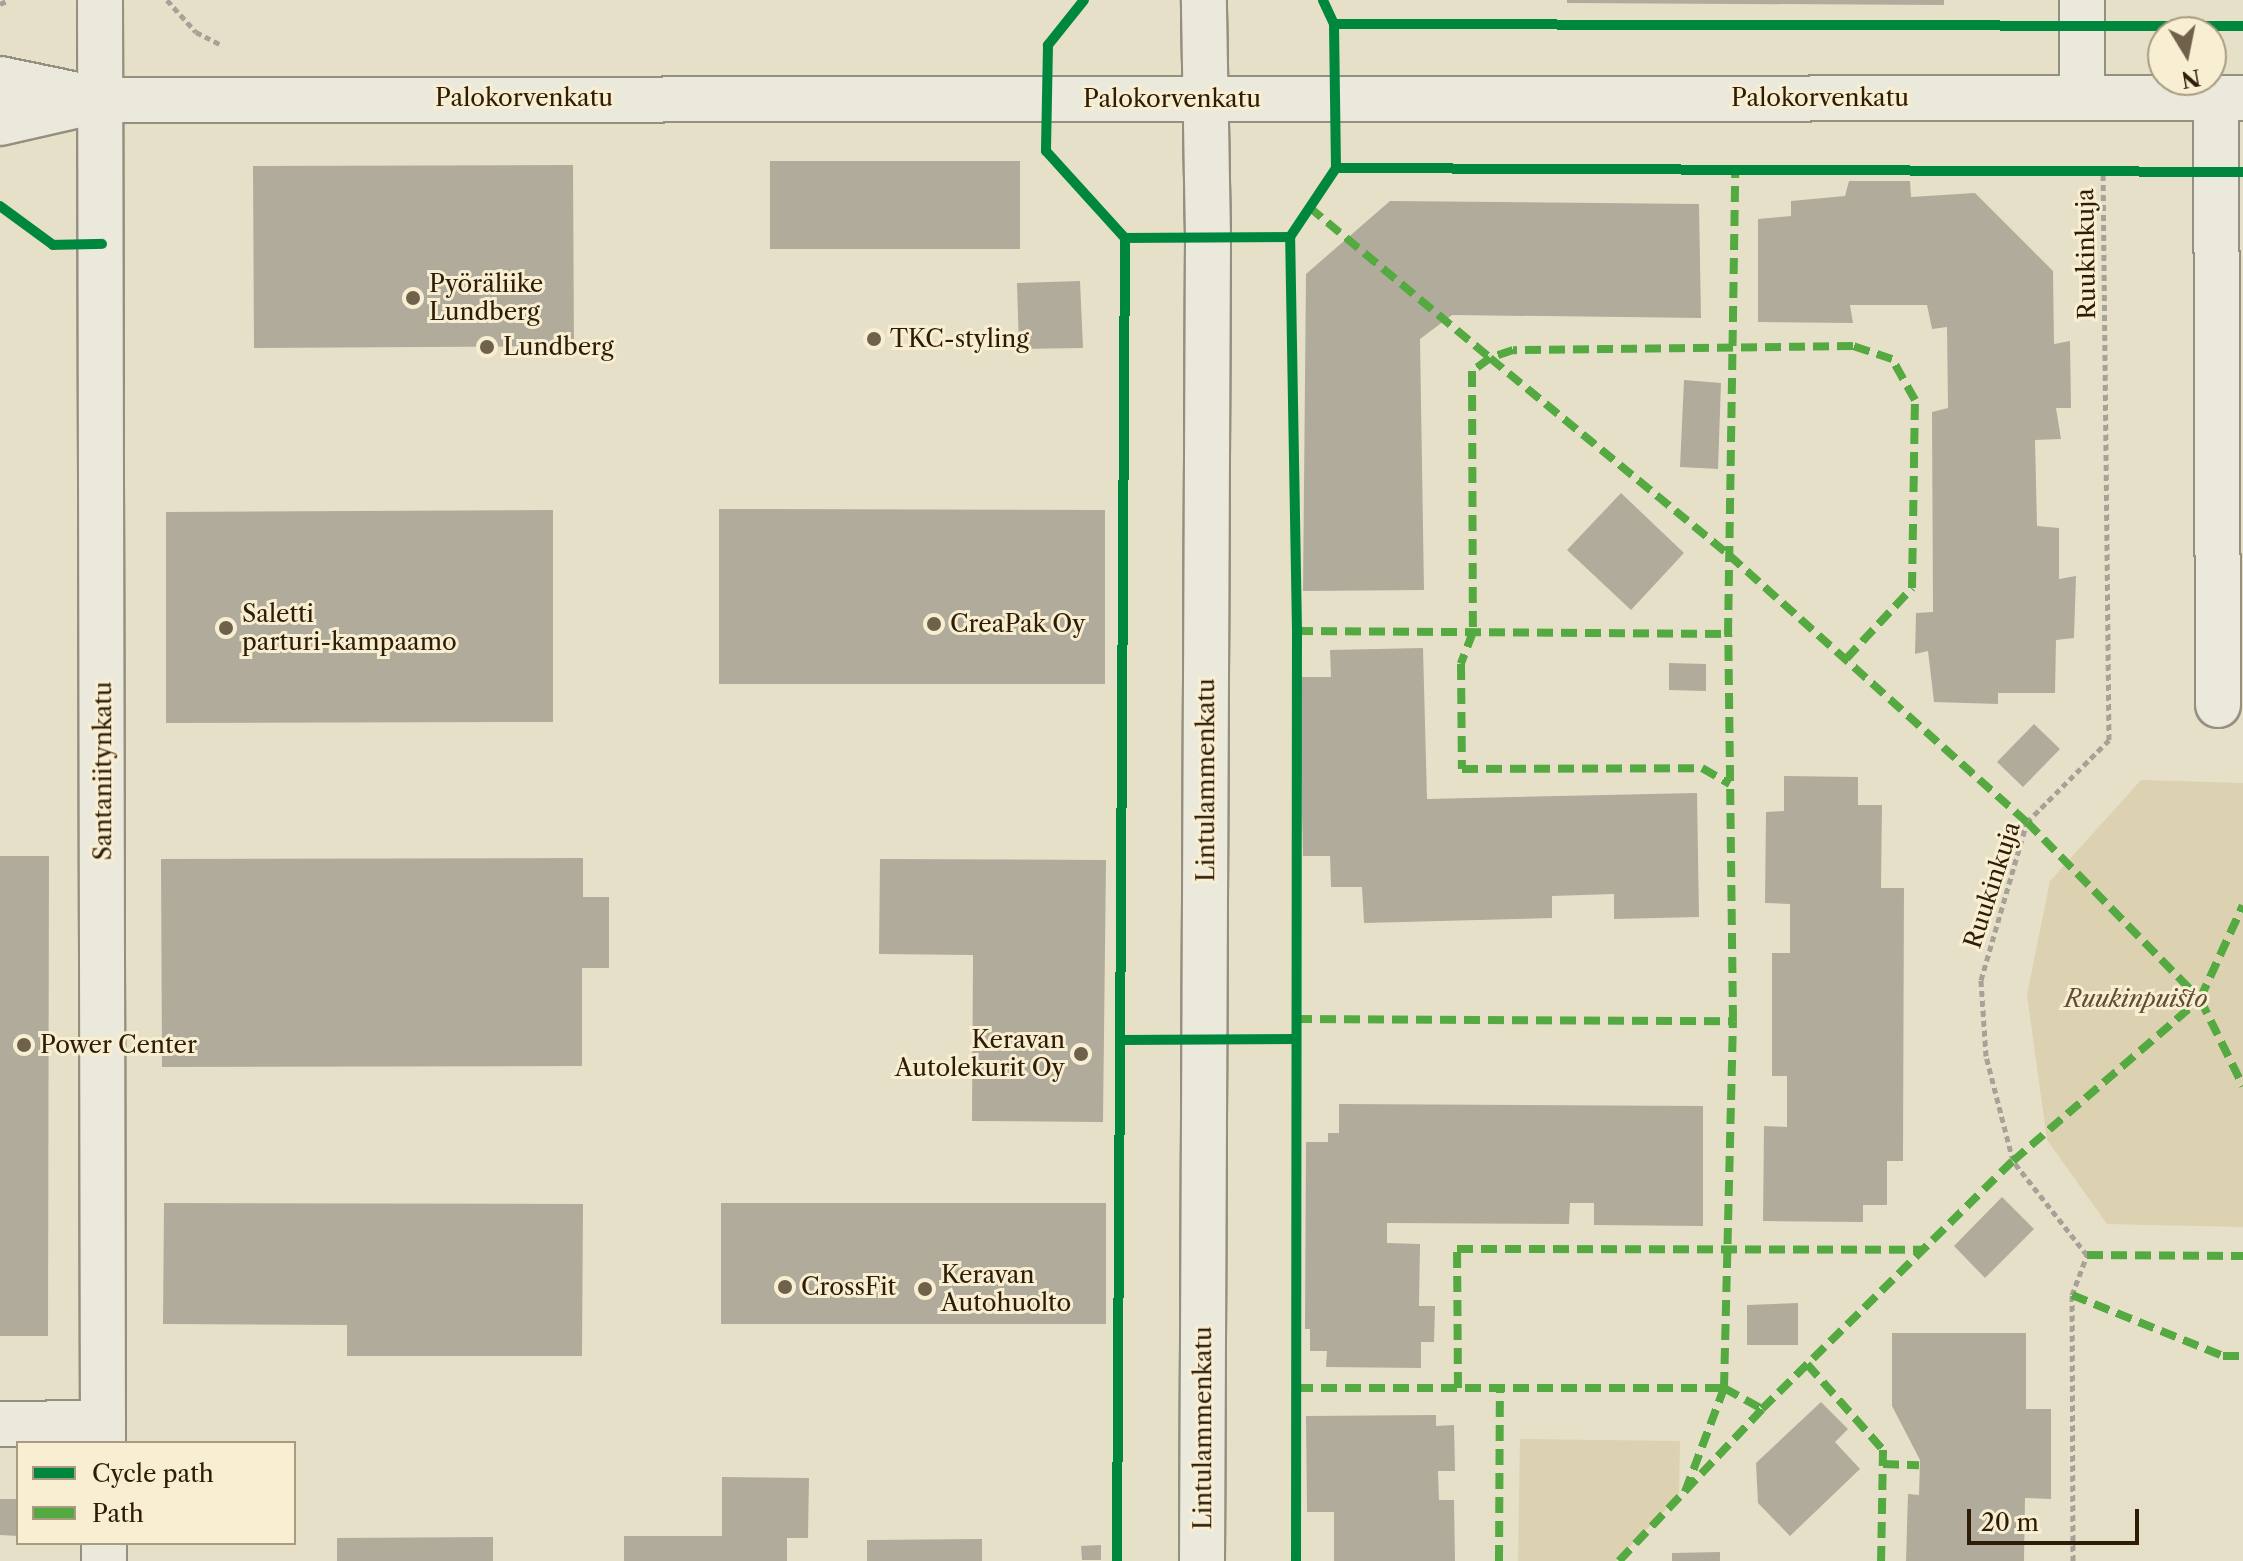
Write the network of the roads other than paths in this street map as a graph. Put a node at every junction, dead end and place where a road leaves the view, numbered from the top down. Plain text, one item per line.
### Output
1 (100, 0) edge
2 (1204, 0) edge
3 (2082, 0) edge
4 (0, 79) edge
5 (2082, 98) junction
6 (2229, 98) edge
7 (1206, 99) junction
8 (101, 100) junction
9 (0, 123) edge
10 (2218, 705) dead end
11 (0, 1424) edge
12 (103, 1433) edge
13 (1202, 1561) edge

1 - 8 street, Santaniitynkatu
2 - 7 street, Lintulammenkatu
3 - 5 street
4 - 8 street, Palokorvenkatu
5 - 6 street, Palokorvenkatu
5 - 7 street, Palokorvenkatu
6 - 10 street
7 - 8 street, Palokorvenkatu
7 - 13 street, Lintulammenkatu
8 - 9 street, Palokorvenkatu
8 - 12 street, Santaniitynkatu
11 - 12 street

